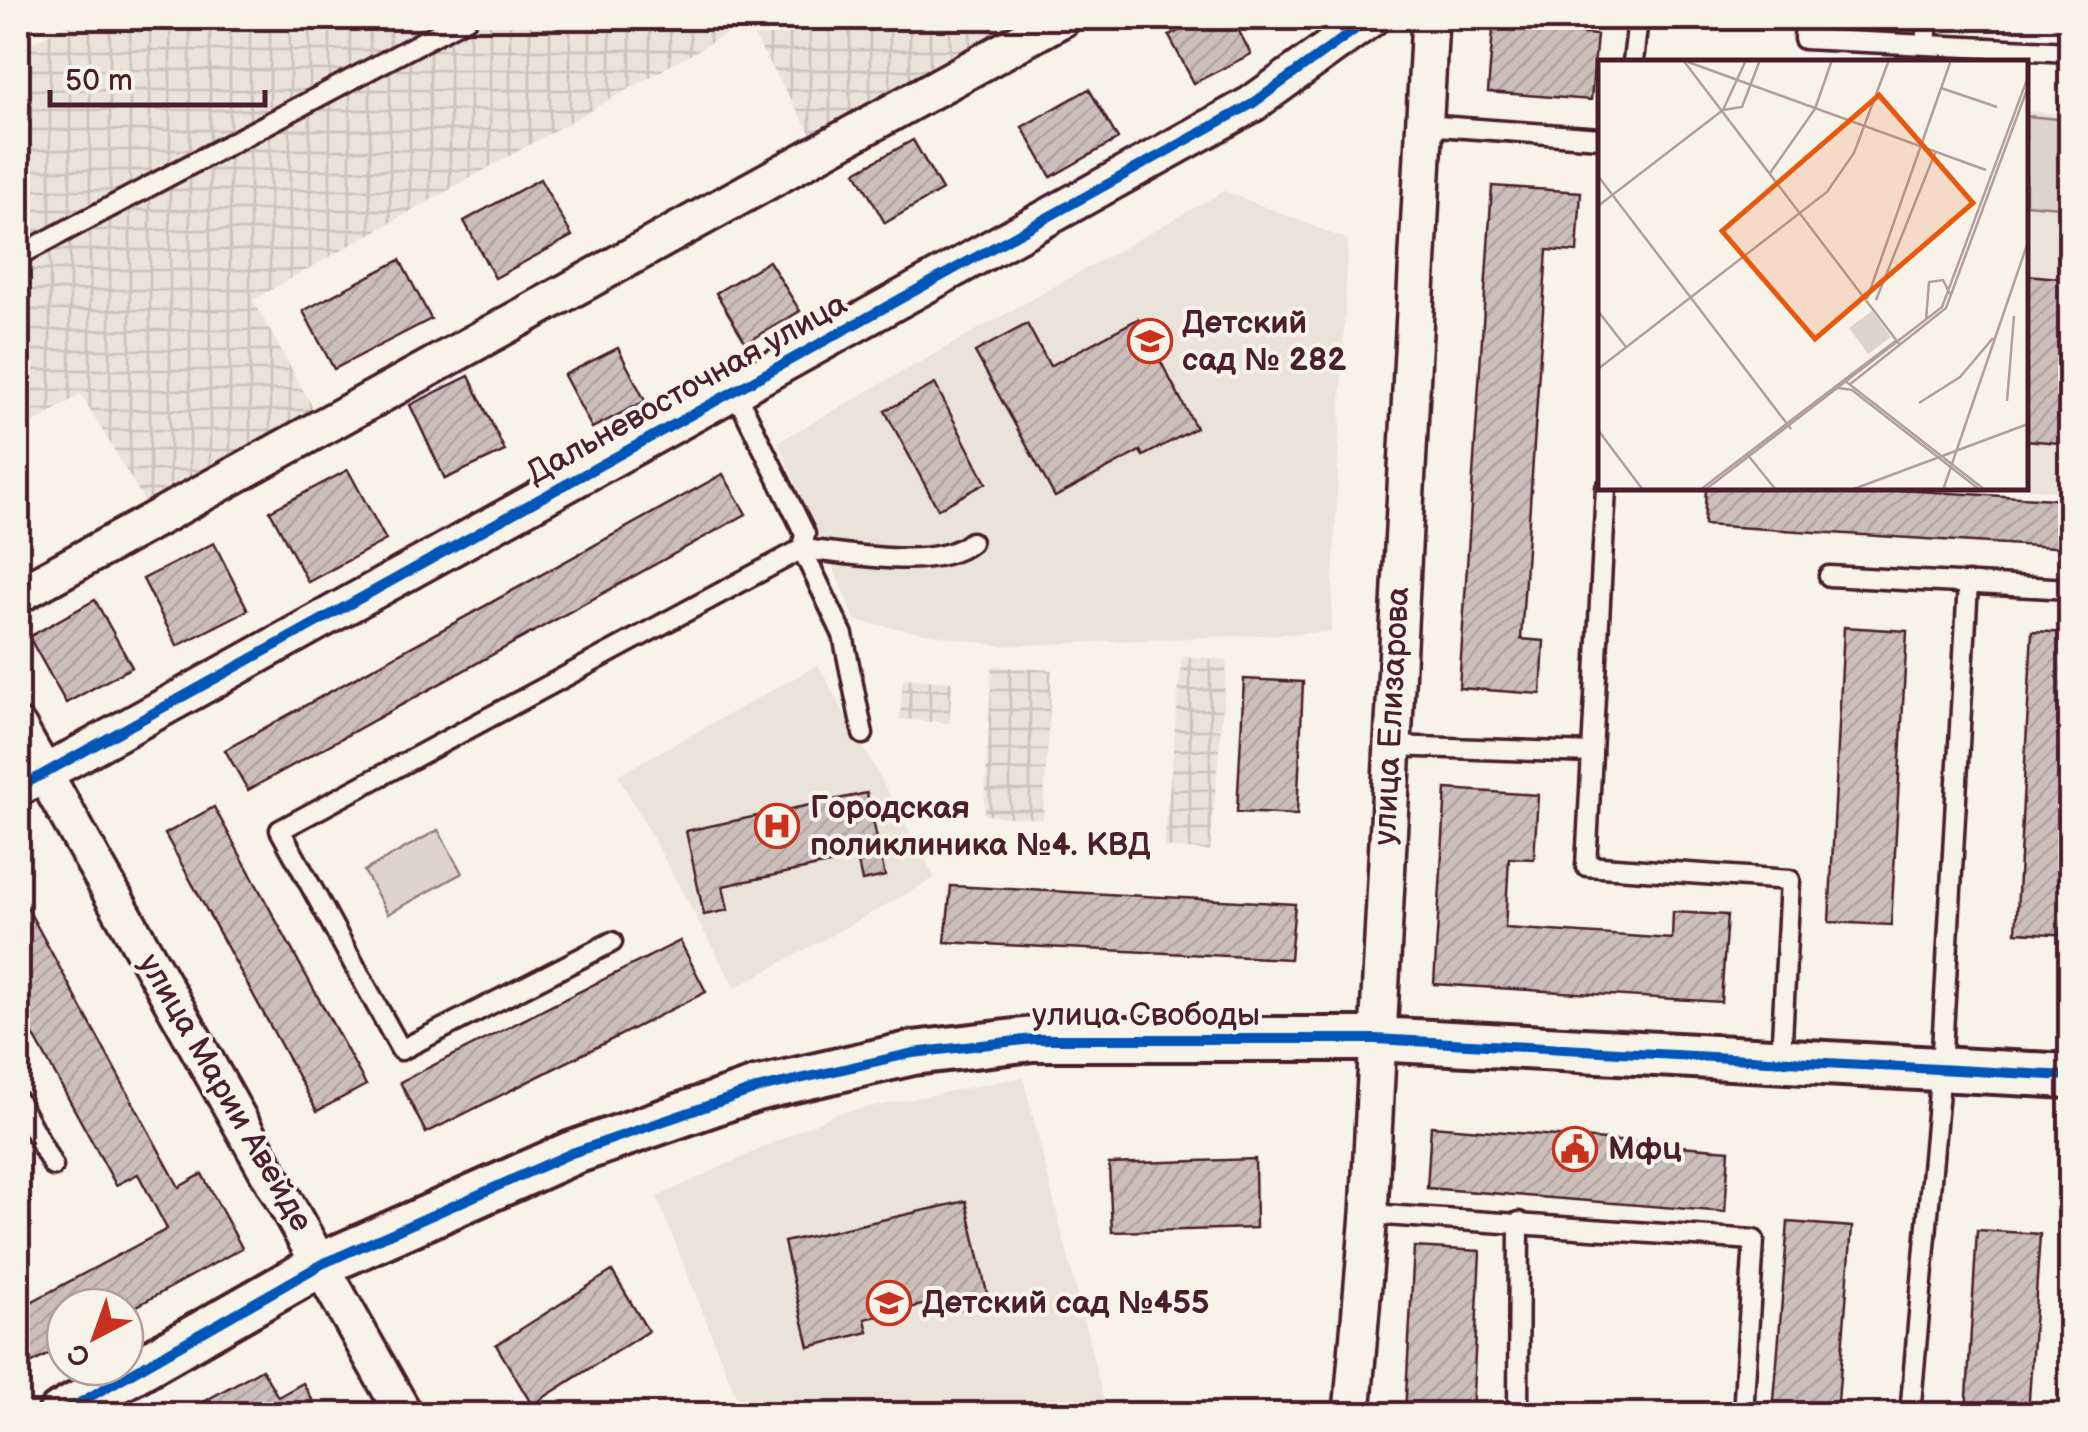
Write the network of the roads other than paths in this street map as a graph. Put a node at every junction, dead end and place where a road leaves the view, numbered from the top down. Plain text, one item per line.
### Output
1 (467, 18) edge
2 (1063, 18) edge
3 (1371, 18) edge
4 (1430, 18) edge
5 (1638, 18) edge
6 (1805, 18) edge
7 (1928, 18) edge
8 (1926, 45) junction
9 (2070, 52) edge
10 (1632, 60) edge
11 (1424, 125) junction
12 (1598, 138) edge
13 (18, 256) edge
14 (735, 391) junction
15 (1606, 490) edge
16 (971, 542) dead end
17 (802, 548) junction
18 (1829, 576) dead end
19 (1968, 583) junction
20 (2070, 588) edge
21 (18, 595) edge
22 (18, 727) edge
23 (862, 734) dead end
24 (1390, 746) junction
25 (1592, 754) junction
26 (31, 780) edge
27 (612, 942) dead end
28 (1374, 1039) junction
29 (1781, 1060) junction
30 (1941, 1069) junction
31 (2070, 1076) edge
32 (18, 1102) edge
33 (53, 1166) dead end
34 (1369, 1214) junction
35 (1519, 1222) junction
36 (322, 1264) junction
37 (60, 1414) edge
38 (404, 1414) edge
39 (1352, 1414) edge
40 (1518, 1414) edge
41 (1743, 1414) edge
42 (1910, 1414) edge

1 - 13 lane
2 - 21 street
3 - 14 street, Дальневосточная улица
4 - 11 street, улица Елизарова
5 - 10 lane
6 - 8 lane
7 - 8 lane
8 - 9 lane
11 - 12 lane
11 - 24 street, улица Елизарова
14 - 17 lane
14 - 26 street, Дальневосточная улица
15 - 25 lane
16 - 17 lane
17 - 23 lane
17 - 27 lane
18 - 19 lane
19 - 20 lane
19 - 30 lane
22 - 26 street, улица Марии Авейде
24 - 25 lane
24 - 28 street, улица Елизарова
25 - 29 lane
26 - 36 street, улица Марии Авейде
28 - 29 street, улица Свободы
28 - 34 street, улица Елизарова
28 - 36 street, улица Свободы
29 - 30 street, улица Свободы
30 - 31 street, улица Свободы
30 - 42 lane
32 - 33 lane
34 - 35 lane
34 - 39 street, улица Елизарова
35 - 40 lane
35 - 41 lane
36 - 37 street, улица Свободы
36 - 38 street, улица Марии Авейде

